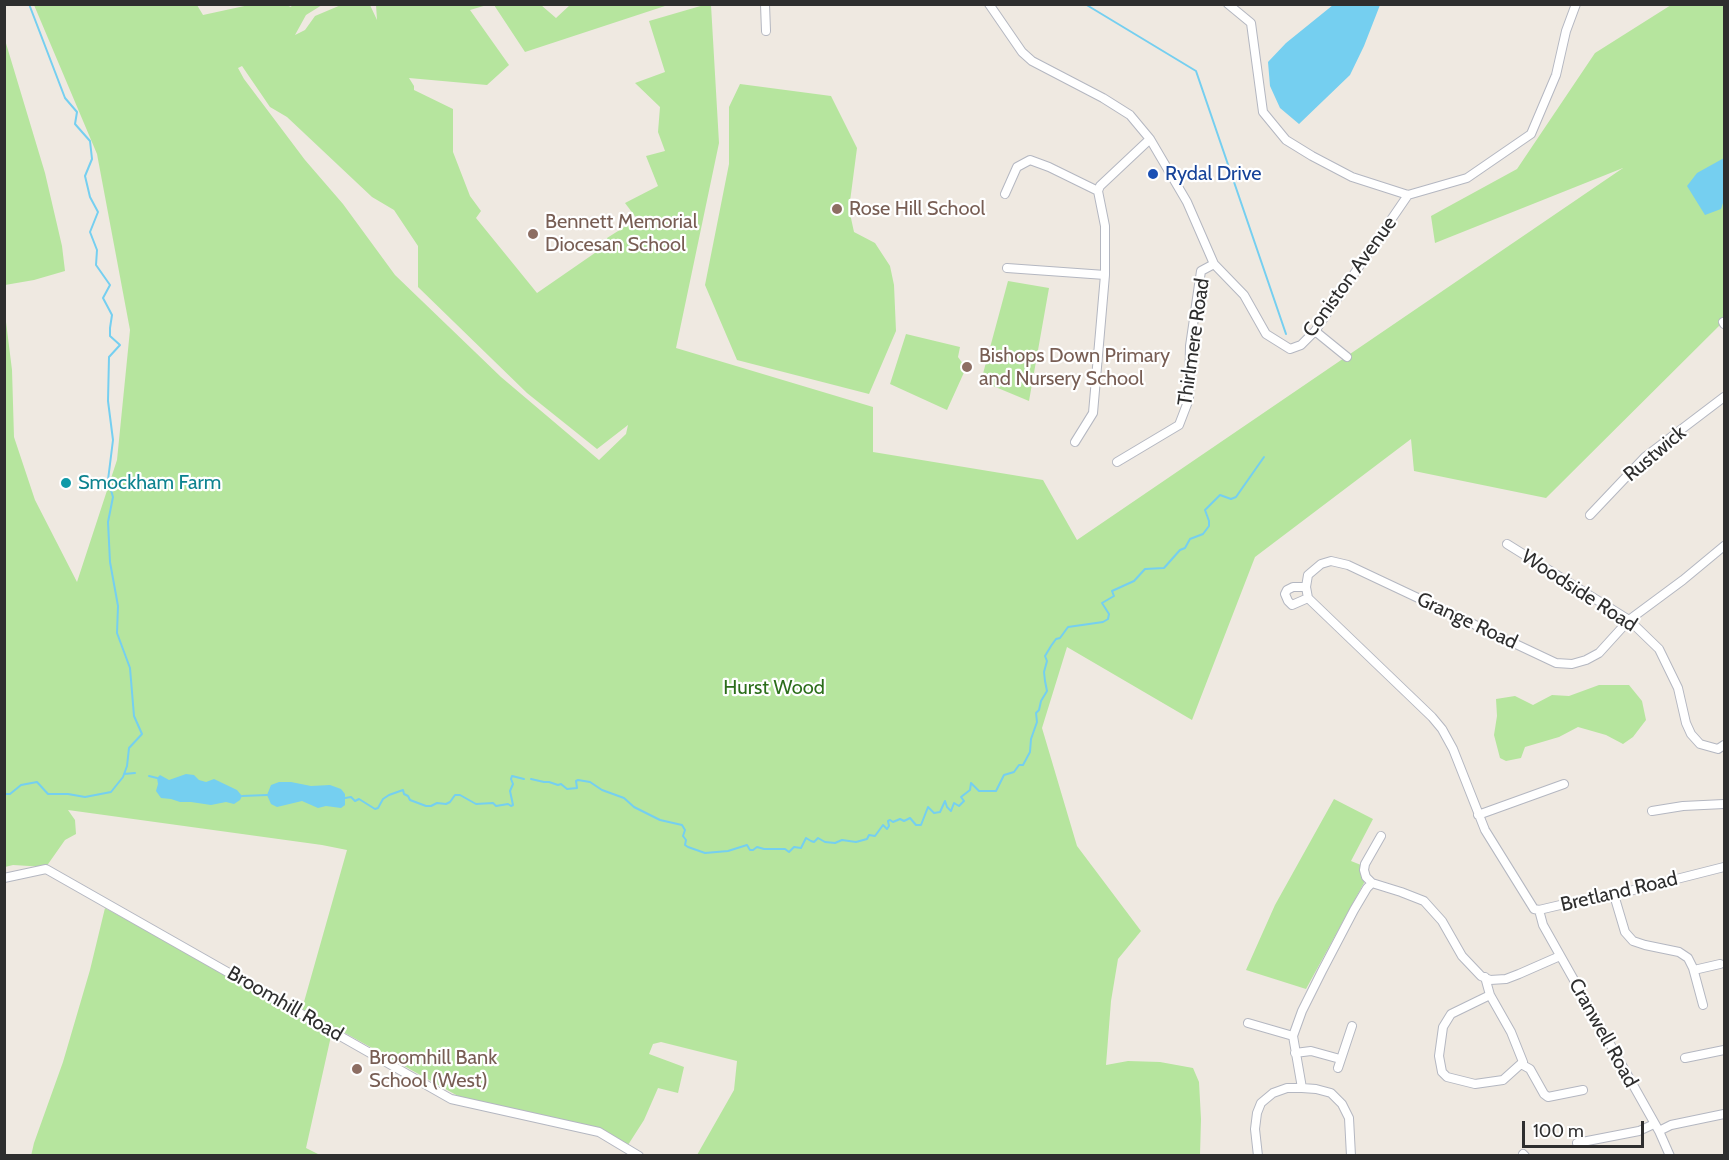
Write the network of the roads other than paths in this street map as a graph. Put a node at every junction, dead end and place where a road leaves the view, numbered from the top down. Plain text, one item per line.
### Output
1 (765, 4) edge
2 (989, 4) edge
3 (1228, 4) edge
4 (1576, 4) edge
5 (766, 31) dead end
6 (1150, 139) junction
7 (1098, 191) junction
8 (1005, 194) dead end
9 (1408, 195) junction
10 (1214, 264) junction
11 (1007, 268) dead end
12 (1105, 275) junction
13 (1315, 331) junction
14 (1347, 357) dead end
15 (1725, 397) edge
16 (1075, 442) dead end
17 (1117, 462) dead end
18 (1590, 515) dead end
19 (1507, 544) dead end
20 (1725, 546) edge
21 (1306, 587) junction
22 (1308, 598) junction
23 (1633, 617) junction
24 (1725, 746) edge
25 (1564, 784) dead end
26 (1725, 804) edge
27 (1652, 811) dead end
28 (1478, 815) junction
29 (1381, 836) dead end
30 (1725, 867) edge
31 (4, 878) edge
32 (1372, 884) junction
33 (1614, 895) junction
34 (1539, 910) junction
35 (1560, 956) junction
36 (1720, 964) dead end
37 (1694, 970) junction
38 (1485, 978) junction
39 (1490, 995) junction
40 (1703, 1005) dead end
41 (1248, 1023) dead end
42 (1352, 1026) dead end
43 (1293, 1036) junction
44 (1725, 1050) edge
45 (1295, 1053) junction
46 (1685, 1058) dead end
47 (1521, 1064) junction
48 (1302, 1088) junction
49 (1583, 1090) dead end
50 (1725, 1114) edge
51 (1657, 1128) junction
52 (1577, 1143) dead end
53 (639, 1155) edge
54 (1258, 1155) edge
55 (1351, 1155) edge
56 (1670, 1155) edge

1 - 5 street
2 - 6 street, Coniston Avenue
3 - 9 street
4 - 9 street
6 - 7 street
6 - 10 street, Coniston Avenue
7 - 8 street
7 - 12 street
9 - 13 street, Coniston Avenue
10 - 13 street, Coniston Avenue
10 - 17 street, Thirlmere Road
11 - 12 street
12 - 16 street
13 - 14 street
15 - 18 street, Rustwick
19 - 23 street, Woodside Road
20 - 23 street
21 - 22 street
21 - 22 street, Grange Road
21 - 23 street, Grange Road
22 - 28 street
23 - 24 street, Woodside Road
25 - 28 street
26 - 27 street
28 - 34 street, Bretland Road
29 - 32 street
30 - 33 street, Bretland Road
31 - 53 street, Broomhill Road
32 - 38 street
32 - 43 street
33 - 34 street, Bretland Road
33 - 37 street
34 - 35 street, Cranwell Road
35 - 38 street
35 - 51 street, Cranwell Road
36 - 37 street
37 - 40 street
38 - 39 street
39 - 47 street
39 - 47 street
41 - 43 street
42 - 45 street
43 - 45 street
44 - 46 street
45 - 48 street
47 - 49 street
48 - 54 street
48 - 55 street
50 - 51 street
51 - 52 street
51 - 56 street, Cranwell Road

